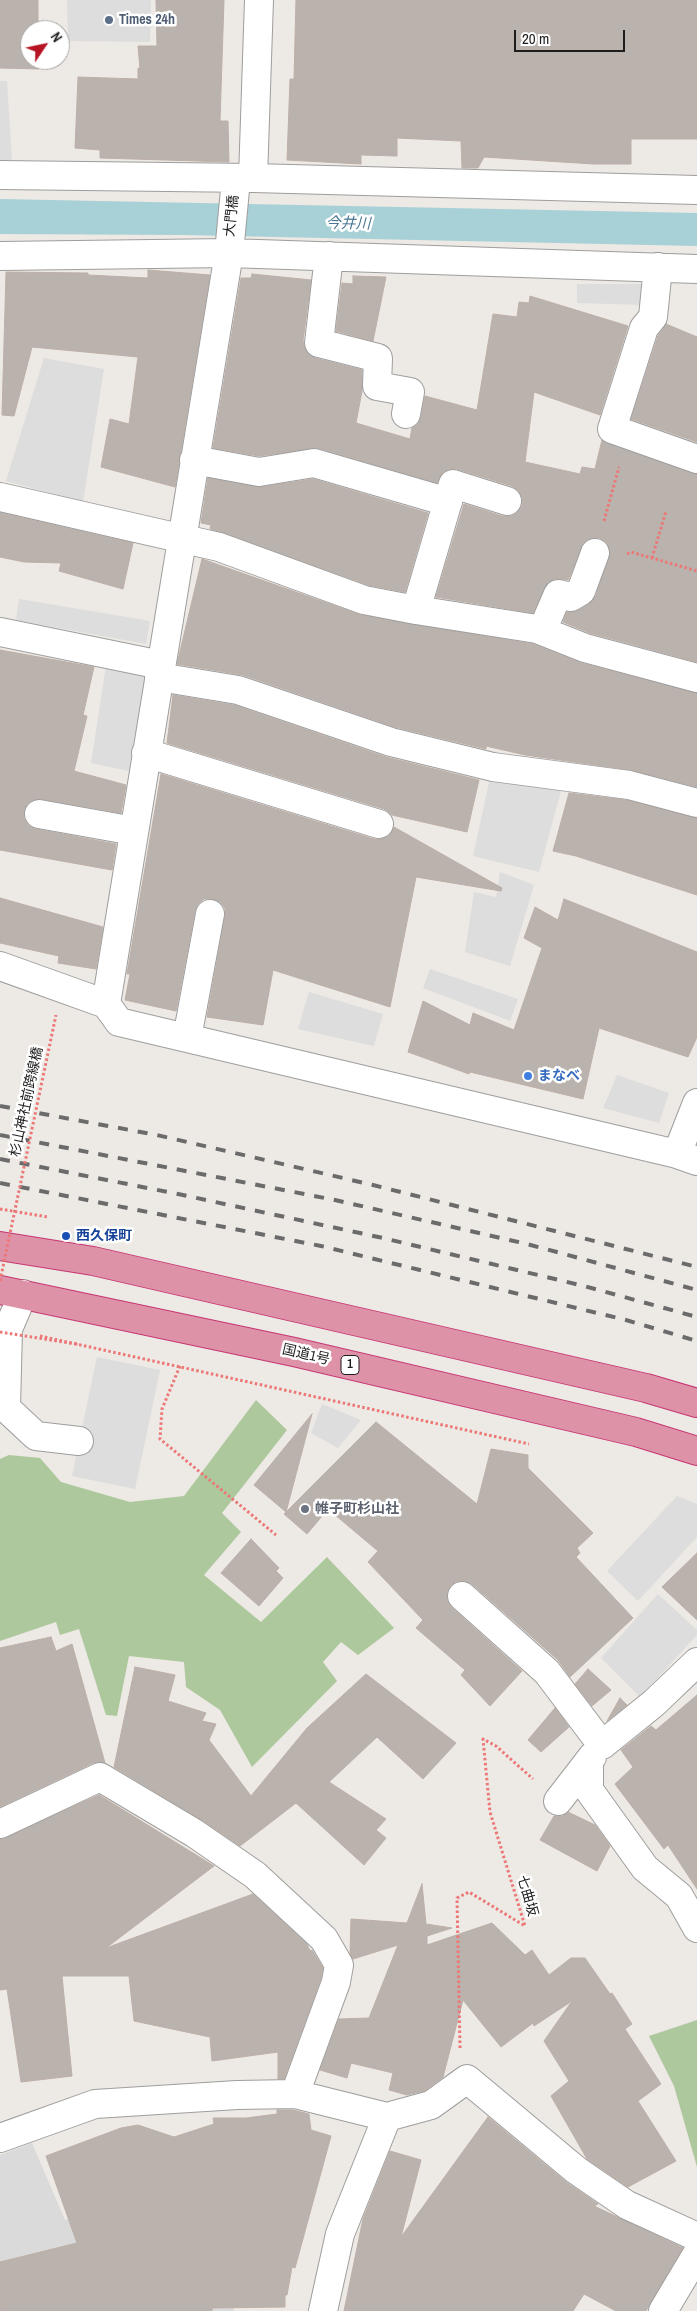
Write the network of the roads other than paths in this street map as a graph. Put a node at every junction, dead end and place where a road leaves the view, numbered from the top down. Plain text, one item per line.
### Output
1 (259, 0) edge
2 (0, 175) edge
3 (244, 178) junction
4 (697, 190) edge
5 (229, 253) junction
6 (0, 256) edge
7 (329, 256) junction
8 (658, 267) junction
9 (697, 269) edge
10 (406, 414) dead end
11 (697, 459) edge
12 (194, 460) junction
13 (0, 497) edge
14 (507, 501) dead end
15 (448, 502) junction
16 (182, 537) junction
17 (595, 553) road end
18 (416, 610) junction
19 (539, 630) junction
20 (0, 632) edge
21 (160, 671) junction
22 (697, 678) edge
23 (146, 753) junction
24 (697, 803) edge
25 (39, 814) dead end
26 (379, 824) dead end
27 (134, 831) junction
28 (210, 914) dead end
29 (0, 966) edge
30 (106, 1004) junction
31 (187, 1038) junction
32 (697, 1104) edge
33 (687, 1158) edge
34 (0, 1246) edge
35 (8, 1288) edge
36 (3, 1330) edge
37 (697, 1403) edge
38 (79, 1441) dead end
39 (697, 1451) edge
40 (462, 1596) dead end
41 (697, 1662) edge
42 (595, 1753) junction
43 (558, 1801) road end
44 (0, 1824) edge
45 (696, 1926) edge
46 (295, 2094) junction
47 (387, 2117) junction
48 (0, 2138) edge
49 (697, 2237) edge
50 (697, 2254) edge
51 (323, 2311) edge
52 (663, 2311) edge

1 - 3 street, 大門橋
2 - 3 street
3 - 4 street
3 - 5 street, 大門橋
5 - 6 street
5 - 7 street
5 - 12 street, 大門橋
7 - 8 street
7 - 10 street
8 - 9 street
8 - 11 street
12 - 15 street
12 - 16 street, 大門橋
13 - 16 street
14 - 15 street
15 - 18 street
16 - 18 street
16 - 21 street, 大門橋
17 - 19 street
18 - 19 street
19 - 22 street
20 - 21 street
21 - 23 street, 大門橋
21 - 24 street
23 - 26 street
23 - 27 street, 大門橋
25 - 27 street
27 - 30 street, 大門橋
28 - 31 street
29 - 30 street
30 - 31 street
31 - 33 street
32 - 33 street
34 - 37 highway
35 - 36 street
35 - 39 highway, 国道1号 / 1
36 - 38 street
40 - 42 street
41 - 42 street
42 - 43 street
42 - 45 street
44 - 46 street
46 - 47 street
46 - 48 street
47 - 49 street
47 - 51 street
50 - 52 street

